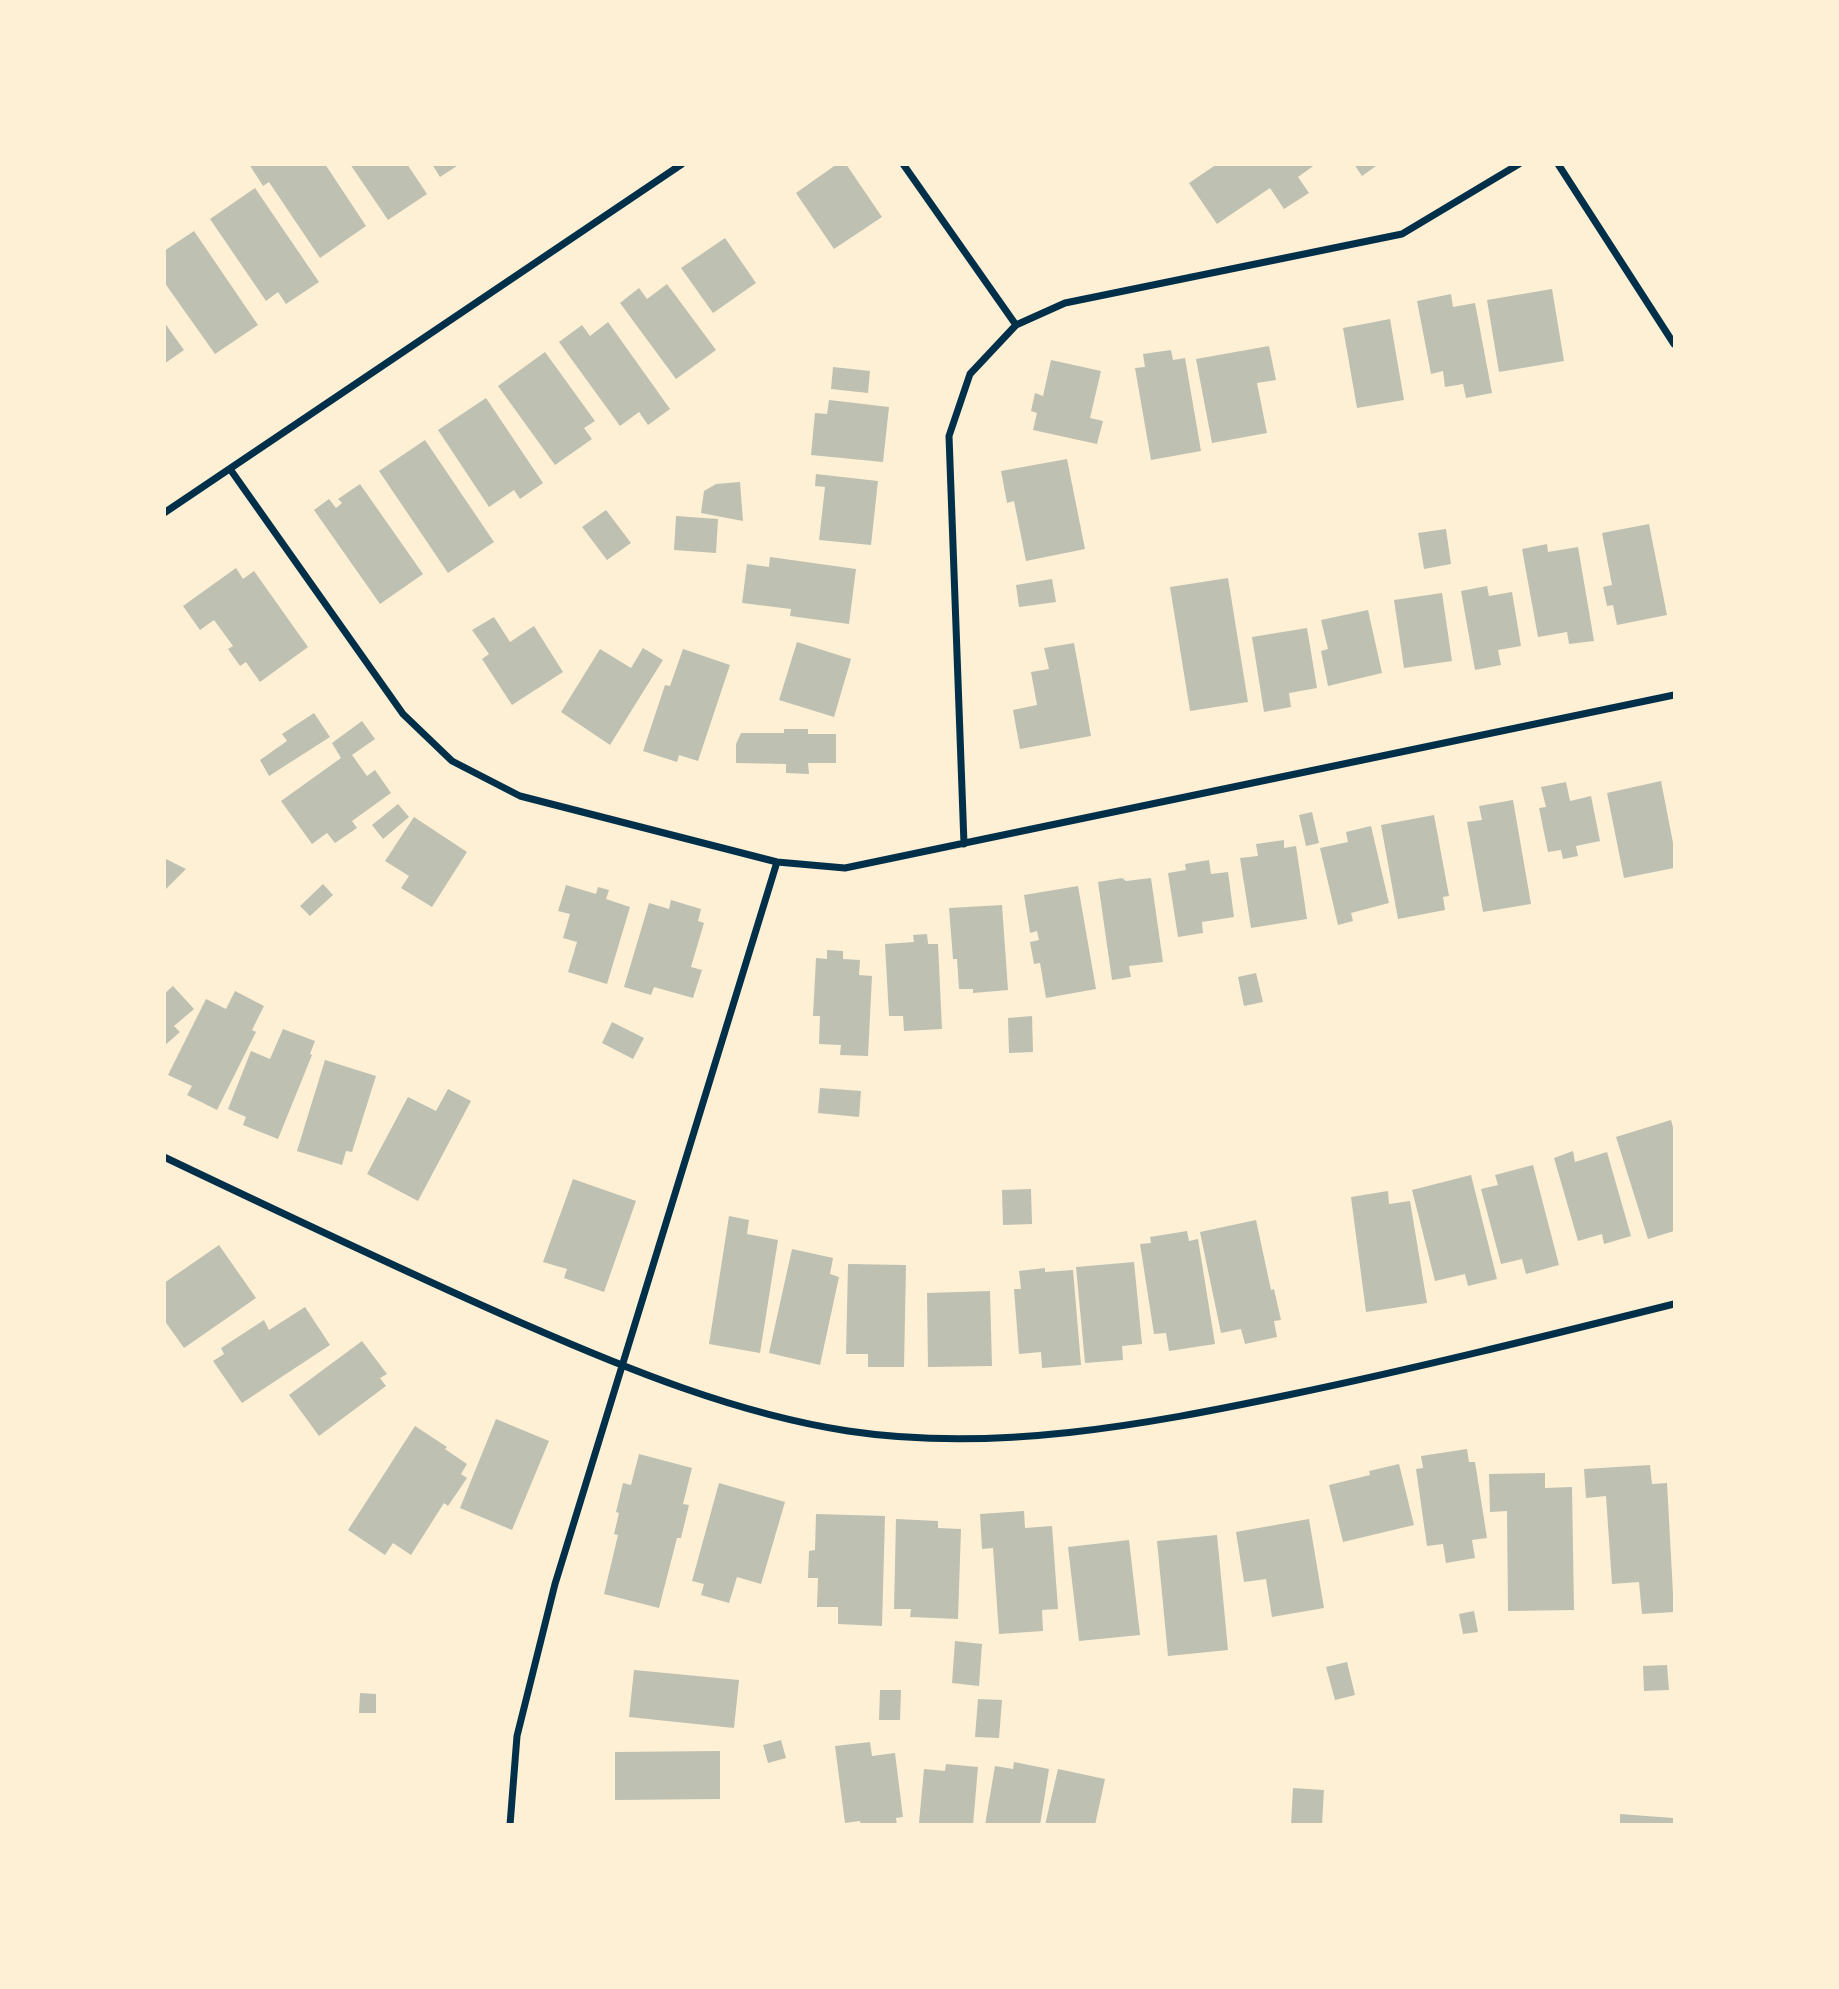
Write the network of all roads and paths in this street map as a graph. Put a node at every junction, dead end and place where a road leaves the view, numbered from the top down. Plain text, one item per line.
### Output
1 (682, 164) edge
2 (903, 164) edge
3 (1520, 164) edge
4 (1558, 164) edge
5 (1016, 325) junction
6 (1675, 344) edge
7 (230, 469) junction
8 (164, 513) edge
9 (1675, 695) edge
10 (964, 844) junction
11 (777, 862) junction
12 (164, 1157) edge
13 (1675, 1304) edge
14 (623, 1367) junction
15 (510, 1825) edge

1 - 7 street
2 - 5 street
3 - 5 street
4 - 6 street
5 - 10 street
7 - 8 street
7 - 11 street
9 - 10 street
10 - 11 street
11 - 14 street
12 - 14 street
13 - 14 street
14 - 15 street

